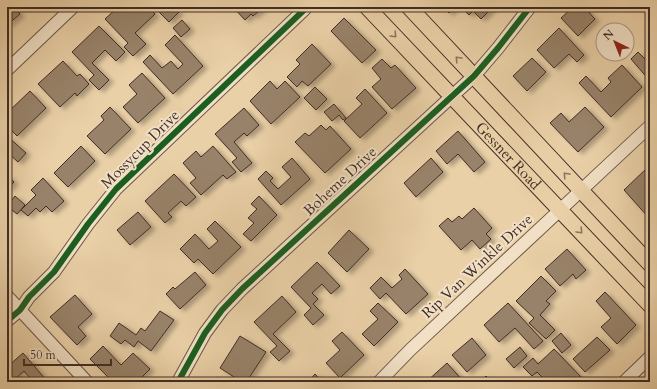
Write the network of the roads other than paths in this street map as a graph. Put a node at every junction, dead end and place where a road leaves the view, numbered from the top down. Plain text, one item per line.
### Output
1 (73, 7) edge
2 (367, 7) edge
3 (409, 7) edge
4 (530, 7) edge
5 (305, 9) dead end
6 (7, 70) edge
7 (474, 76) junction
8 (452, 96) junction
9 (650, 126) edge
10 (580, 191) junction
11 (560, 210) junction
12 (650, 264) edge
13 (7, 296) edge
14 (650, 305) edge
15 (20, 310) junction
16 (7, 321) edge
17 (650, 357) edge
18 (87, 382) edge
19 (178, 382) edge
20 (379, 382) edge
21 (624, 382) edge

1 - 6 street
2 -> 8 main road, Gessner Road
7 -> 3 main road, Gessner Road
4 - 7 street, Boheme Drive
5 - 15 street, Mossycup Drive
7 - 8 street, Boheme Drive
10 -> 7 main road, Gessner Road
8 - 11 main road, Gessner Road
8 - 19 street, Boheme Drive
9 - 10 street, Rip Van Winkle Drive
10 - 11 street, Rip Van Winkle Drive
10 - 12 main road, Gessner Road
11 -> 14 main road, Gessner Road
11 - 20 street, Rip Van Winkle Drive
13 - 15 street
15 - 16 street, Mossycup Drive
15 - 18 street
17 - 21 street

